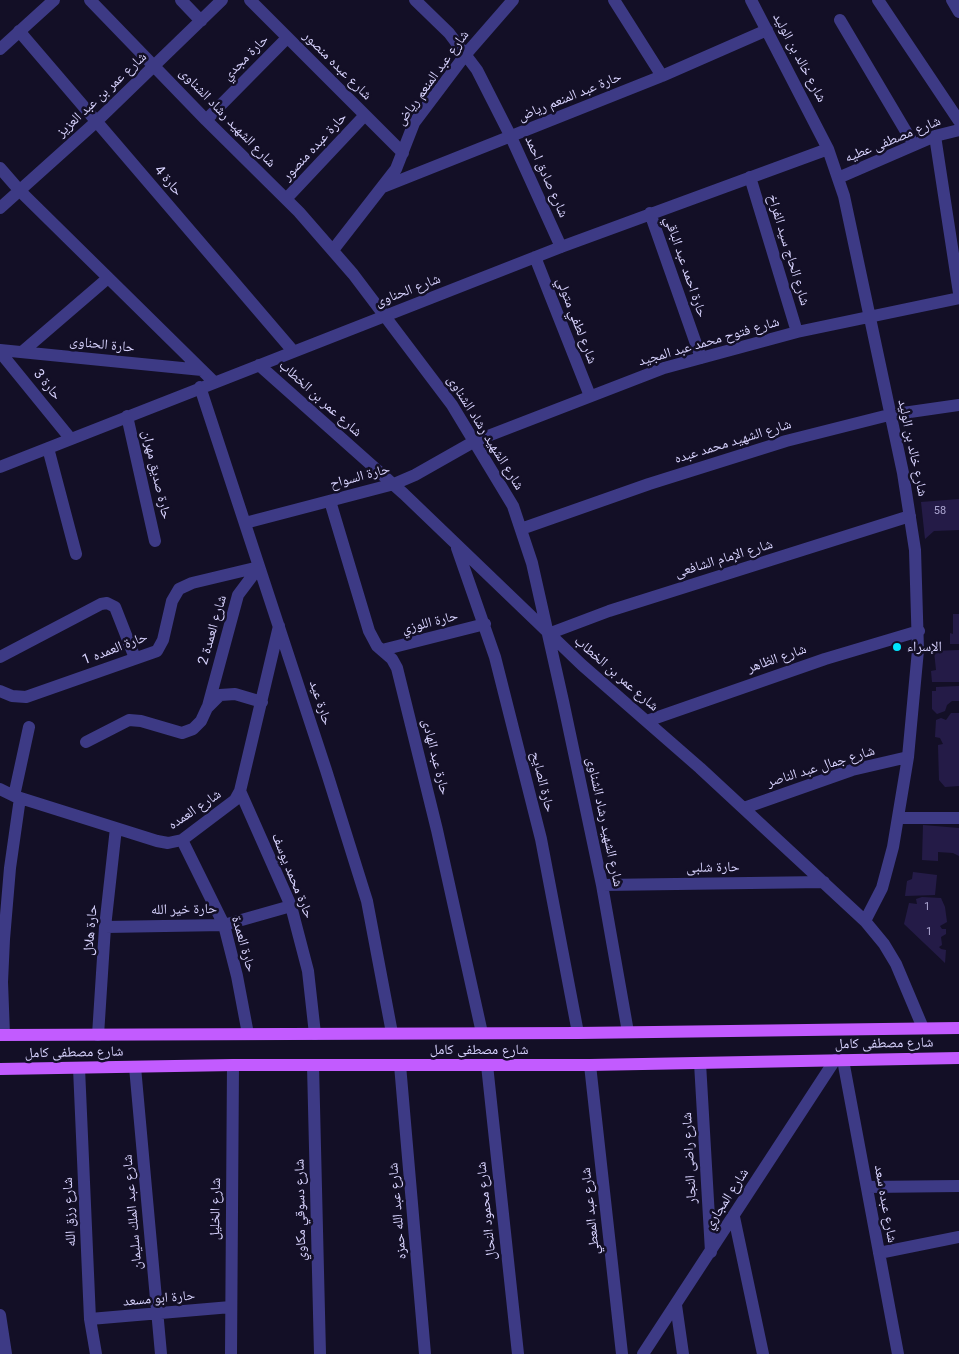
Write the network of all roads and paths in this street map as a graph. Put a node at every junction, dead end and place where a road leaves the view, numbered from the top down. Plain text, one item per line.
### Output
1 (54, 0) edge
2 (90, 0) edge
3 (181, 0) edge
4 (222, 0) edge
5 (250, 0) edge
6 (415, 0) edge
7 (513, 0) edge
8 (614, 0) edge
9 (751, 0) edge
10 (878, 0) edge
11 (952, 0) edge
12 (959, 12) edge
13 (840, 20) dead end
14 (201, 21) junction
15 (767, 30) junction
16 (19, 31) junction
17 (287, 38) junction
18 (0, 49) edge
19 (466, 54) junction
20 (155, 65) junction
21 (662, 76) junction
22 (365, 115) junction
23 (206, 120) junction
24 (97, 121) junction
25 (959, 121) edge
26 (959, 130) edge
27 (935, 136) junction
28 (512, 137) junction
29 (914, 145) junction
30 (828, 149) junction
31 (403, 153) junction
32 (0, 168) edge
33 (750, 177) junction
34 (838, 178) junction
35 (383, 188) junction
36 (20, 191) junction
37 (286, 199) junction
38 (0, 208) edge
39 (650, 214) junction
40 (561, 247) junction
41 (333, 250) junction
42 (536, 257) junction
43 (108, 278) junction
44 (959, 292) edge
45 (959, 298) edge
46 (869, 315) junction
47 (385, 316) junction
48 (797, 332) junction
49 (0, 351) edge
50 (293, 351) junction
51 (22, 352) junction
52 (701, 358) junction
53 (259, 365) junction
54 (202, 370) junction
55 (214, 382) junction
56 (200, 387) junction
57 (590, 396) junction
58 (959, 405) edge
59 (889, 415) junction
60 (127, 416) junction
61 (70, 438) junction
62 (475, 441) junction
63 (48, 448) junction
64 (0, 467) edge
65 (394, 484) junction
66 (330, 501) junction
67 (910, 516) junction
68 (245, 523) junction
69 (521, 529) junction
70 (155, 541) dead end
71 (455, 544) junction
72 (76, 554) dead end
73 (259, 567) junction
74 (485, 624) junction
75 (279, 626) junction
76 (918, 632) junction
77 (548, 634) junction
78 (382, 650) junction
79 (0, 657) edge
80 (136, 658) junction
81 (0, 691) edge
82 (262, 702) junction
83 (207, 708) junction
84 (646, 721) junction
85 (29, 727) dead end
86 (86, 742) dead end
87 (908, 757) junction
88 (0, 789) edge
89 (240, 791) junction
90 (17, 797) junction
91 (744, 808) junction
92 (898, 818) junction
93 (959, 818) edge
94 (116, 828) junction
95 (182, 840) junction
96 (824, 882) junction
97 (602, 884) junction
98 (291, 906) junction
99 (865, 921) junction
100 (224, 925) junction
101 (106, 926) junction
102 (923, 1028) junction
103 (959, 1028) edge
104 (628, 1032) junction
105 (392, 1033) junction
106 (482, 1033) junction
107 (578, 1033) junction
108 (248, 1034) junction
109 (315, 1034) junction
110 (2, 1035) edge
111 (98, 1035) junction
112 (959, 1058) edge
113 (839, 1060) junction
114 (700, 1063) junction
115 (233, 1065) junction
116 (313, 1065) junction
117 (400, 1065) junction
118 (487, 1065) junction
119 (590, 1065) junction
120 (135, 1067) junction
121 (79, 1068) junction
122 (0, 1070) edge
123 (959, 1186) edge
124 (867, 1187) junction
125 (734, 1217) junction
126 (959, 1237) edge
127 (711, 1252) junction
128 (879, 1253) junction
129 (676, 1305) junction
130 (231, 1307) junction
131 (158, 1314) junction
132 (0, 1315) edge
133 (90, 1320) junction
134 (6, 1354) edge
135 (96, 1354) edge
136 (161, 1354) edge
137 (231, 1354) edge
138 (320, 1354) edge
139 (425, 1354) edge
140 (518, 1354) edge
141 (622, 1354) edge
142 (643, 1354) edge
143 (683, 1354) edge
144 (763, 1354) edge
145 (898, 1354) edge

1 - 16 street
2 - 20 street, شارع الشهيد رشاد الشناوى
3 - 14 street
4 - 14 street, شارع عمر بن عبد العزيز
5 - 17 street, شارع عبده منصور
6 - 19 street, شارع صادق احمد
7 - 19 street, شارع عبد المنعم رياض
8 - 21 street
9 - 15 street, شارع خالد بن الوليد
10 - 25 street
11 - 12 street
13 - 29 street
14 - 20 street, شارع عمر بن عبد العزيز
15 - 21 street, حارة عبد المنعم رياض
15 - 30 street, شارع خالد بن الوليد
16 - 18 street
16 - 24 street, حارة 4
17 - 22 street, شارع عبده منصور
17 - 23 street, حارة مجدي
19 - 28 street, شارع صادق احمد
19 - 31 street, شارع عبد المنعم رياض
20 - 23 street, شارع الشهيد رشاد الشناوى
20 - 24 street, شارع عمر بن عبد العزيز
21 - 28 street, حارة عبد المنعم رياض
22 - 31 street, شارع عبده منصور
22 - 37 street, حارة عبده منصور
23 - 37 street, شارع الشهيد رشاد الشناوى
24 - 36 street, شارع عمر بن عبد العزيز
24 - 50 street, حارة 4
26 - 27 street, شارع مصطفى عطيه
27 - 29 street, شارع مصطفى عطيه
27 - 44 street
28 - 35 street, حارة عبد المنعم رياض
28 - 40 street, شارع صادق احمد
29 - 34 street, شارع مصطفى عطيه
30 - 33 street, شارع الحناوى
30 - 34 street, شارع خالد بن الوليد
31 - 35 street, شارع عبد المنعم رياض
32 - 36 street
33 - 39 street, شارع الحناوى
33 - 48 street, شارع الحاج سيد الفراخ
34 - 46 street, شارع خالد بن الوليد
35 - 41 street, شارع عبد المنعم رياض
36 - 38 street, شارع عمر بن عبد العزيز
36 - 43 street
37 - 41 street, شارع الشهيد رشاد الشناوى
39 - 40 street, شارع الحناوى
39 - 52 street, حارة احمد عبد الباقي
40 - 42 street, شارع الحناوى
41 - 47 street, شارع الشهيد رشاد الشناوى
42 - 47 street, شارع الحناوى
42 - 57 street, شارع لطفي متولي
43 - 51 street
43 - 54 street
45 - 46 street, شارع فتوح محمد عبد المجيد
46 - 48 street, شارع فتوح محمد عبد المجيد
46 - 59 street, شارع خالد بن الوليد
47 - 50 street, شارع الحناوى
47 - 62 street, شارع الشهيد رشاد الشناوى
48 - 52 street, شارع فتوح محمد عبد المجيد
49 - 51 street, حارة الحناوى
49 - 61 street, حارة 3
50 - 53 street, شارع الحناوى
51 - 54 street, حارة الحناوى
52 - 57 street, شارع فتوح محمد عبد المجيد
53 - 55 street, شارع الحناوى
53 - 65 street, شارع عمر بن الخطاب
54 - 55 street
55 - 56 street, شارع الحناوى
56 - 60 street, شارع الحناوى
56 - 68 street, حارة عيد
57 - 62 street, شارع فتوح محمد عبد المجيد
58 - 59 street, شارع الشهيد محمد عبده
59 - 67 street, شارع خالد بن الوليد
59 - 69 street, شارع الشهيد محمد عبده
60 - 61 street, شارع الحناوى
60 - 70 street, حارة صديق مهران
61 - 63 street, شارع الحناوى
62 - 65 street, حارة السواح
62 - 69 street, شارع الشهيد رشاد الشناوى
63 - 64 street, شارع الحناوى
63 - 72 street
65 - 66 street, حارة السواح
65 - 71 street, شارع عمر بن الخطاب
66 - 68 street, حارة السواح
66 - 78 street, حارة عبد الهادى
67 - 76 street, شارع خالد بن الوليد
67 - 77 street, شارع الإمام الشافعى
68 - 73 street, حارة عيد
69 - 77 street, شارع الشهيد رشاد الشناوى
71 - 74 street, حارة الصايح
71 - 77 street, شارع عمر بن الخطاب
73 - 75 street, حارة عيد
73 - 80 street, حارة العمده 1
73 - 83 street, شارع العمدة 2
74 - 78 street, حارة اللوزي
74 - 107 street, حارة الصايح
75 - 82 street, شارع العمده
75 - 105 street, حارة عيد
76 - 84 street, شارع الظاهر
76 - 87 street, شارع خالد بن الوليد
77 - 84 street, شارع عمر بن الخطاب
77 - 97 street, شارع الشهيد رشاد الشناوى
78 - 106 street, حارة عبد الهادى
79 - 80 street
80 - 81 street, حارة العمده 1
82 - 83 street
82 - 89 street, شارع العمده
83 - 86 street
84 - 91 street, شارع عمر بن الخطاب
85 - 90 street
87 - 91 street, شارع جمال عبد الناصر
87 - 92 street, شارع خالد بن الوليد
88 - 90 street, شارع العمده
89 - 95 street, شارع العمده
89 - 98 street, حارة محمد يوسف
90 - 94 street, شارع العمده
90 - 110 street
91 - 96 street, شارع عمر بن الخطاب
92 - 93 street
92 - 99 street, شارع خالد بن الوليد
94 - 95 street, شارع العمده
94 - 101 street, حارة هلال
95 - 100 street, حارة العمدة
96 - 97 street, حارة شلبى
96 - 99 street, شارع عمر بن الخطاب
97 - 104 street, شارع الشهيد رشاد الشناوى
98 - 100 street, حارة خير الله
98 - 109 street, حارة محمد يوسف
99 - 102 street, شارع عمر بن الخطاب
100 - 101 street, حارة خير الله
100 - 108 street, حارة العمدة
101 - 111 street, حارة هلال
102 - 103 main road, شارع مصطفى كامل
102 - 104 main road, شارع مصطفى كامل
104 - 107 main road, شارع مصطفى كامل
105 - 106 main road, شارع مصطفى كامل
105 - 109 main road, شارع مصطفى كامل
106 - 107 main road, شارع مصطفى كامل
108 - 109 main road, شارع مصطفى كامل
108 - 111 main road, شارع مصطفى كامل
110 - 111 main road, شارع مصطفى كامل
112 - 113 main road, شارع مصطفى كامل
113 - 114 main road, شارع مصطفى كامل
113 - 124 street, شارع عبده سعد
113 - 125 street, شارع المجاري
114 - 119 main road, شارع مصطفى كامل
114 - 127 street, شارع راضى النجار
115 - 116 main road, شارع مصطفى كامل
115 - 120 main road, شارع مصطفى كامل
115 - 130 street, شارع الخليل
116 - 117 main road, شارع مصطفى كامل
116 - 138 street, شارع دسوقي مكاوي
117 - 118 main road, شارع مصطفى كامل
117 - 139 street, شارع عبد الله حمزه
118 - 119 main road, شارع مصطفى كامل
118 - 140 street, شارع محمود النحال
119 - 141 street, شارع عبد المعطي
120 - 121 main road, شارع مصطفى كامل
120 - 131 street, شارع عبد الملك سليمان
121 - 122 main road, شارع مصطفى كامل
121 - 133 street, شارع رزق الله
123 - 124 street
124 - 128 street, شارع عبده سعد
125 - 127 street, شارع المجاري
125 - 144 street
126 - 128 street
127 - 129 street, شارع المجاري
128 - 145 street, شارع عبده سعد
129 - 142 street, شارع المجاري
129 - 143 street
130 - 131 street, حارة ابو مسعد
130 - 137 street, شارع الخليل
131 - 133 street, حارة ابو مسعد
131 - 136 street, شارع عبد الملك سليمان
132 - 134 street
133 - 135 street, شارع رزق الله

